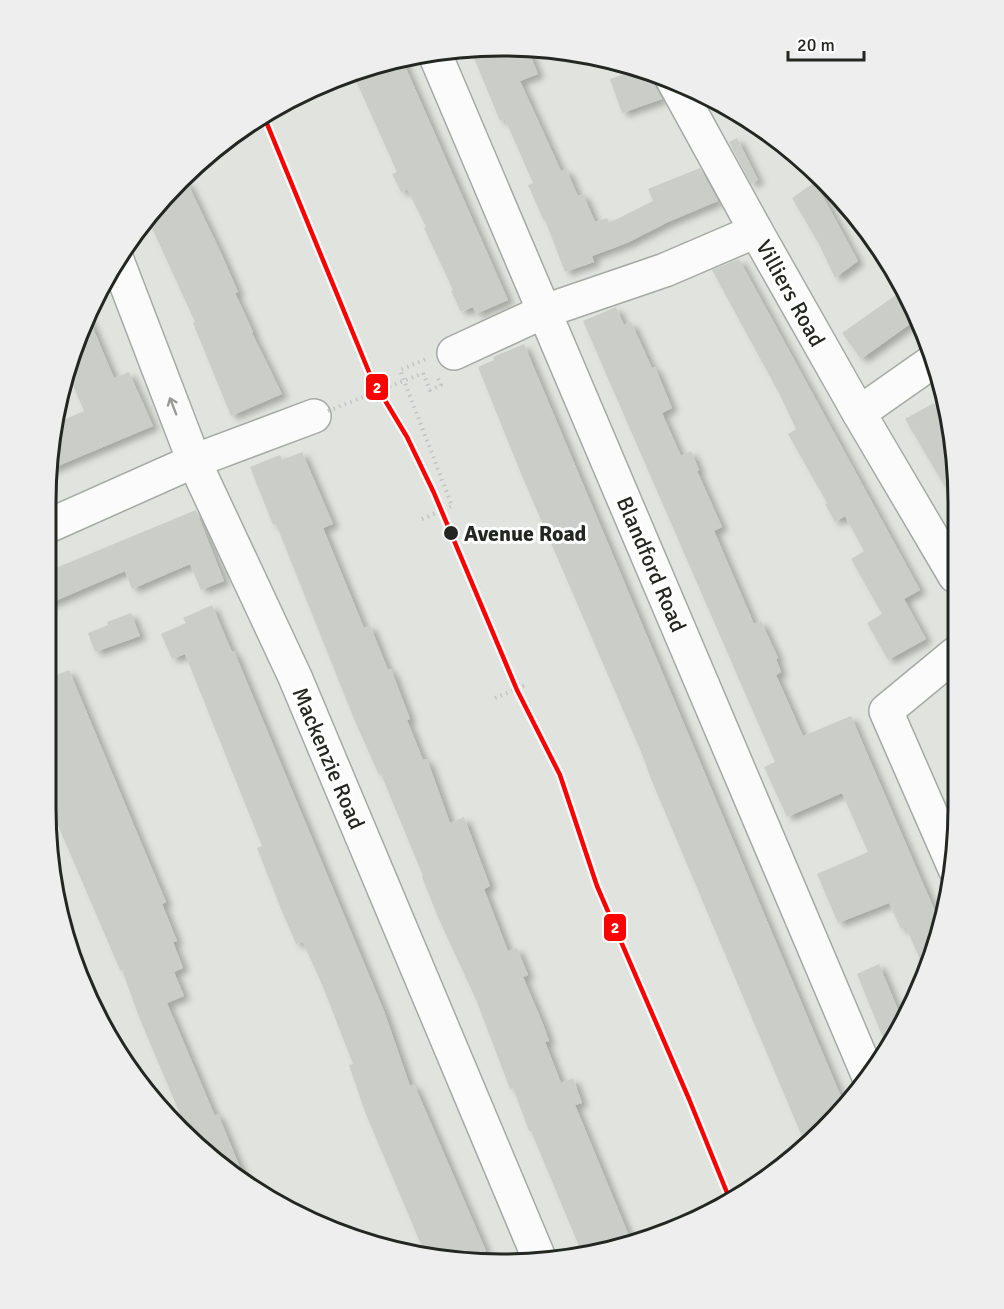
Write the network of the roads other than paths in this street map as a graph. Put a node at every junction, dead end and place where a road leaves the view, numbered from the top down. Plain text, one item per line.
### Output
1 (437, 60) edge
2 (680, 92) edge
3 (756, 231) junction
4 (121, 270) edge
5 (545, 311) junction
6 (454, 353) road end
7 (927, 365) edge
8 (321, 413) road end
9 (859, 413) junction
10 (194, 461) junction
11 (56, 523) edge
12 (948, 564) edge
13 (948, 660) edge
14 (947, 850) edge
15 (865, 1067) edge
16 (537, 1252) edge

1 - 5 street, Blandford Road
2 - 3 street
3 - 5 street, Villiers Road
3 - 9 street, Villiers Road
10 -> 4 street, Mackenzie Road
5 - 6 street, Villiers Road
5 - 15 street, Blandford Road
7 - 9 street
8 - 10 street
9 - 12 street, Villiers Road
10 - 11 street
10 - 16 street, Mackenzie Road
13 - 14 street

